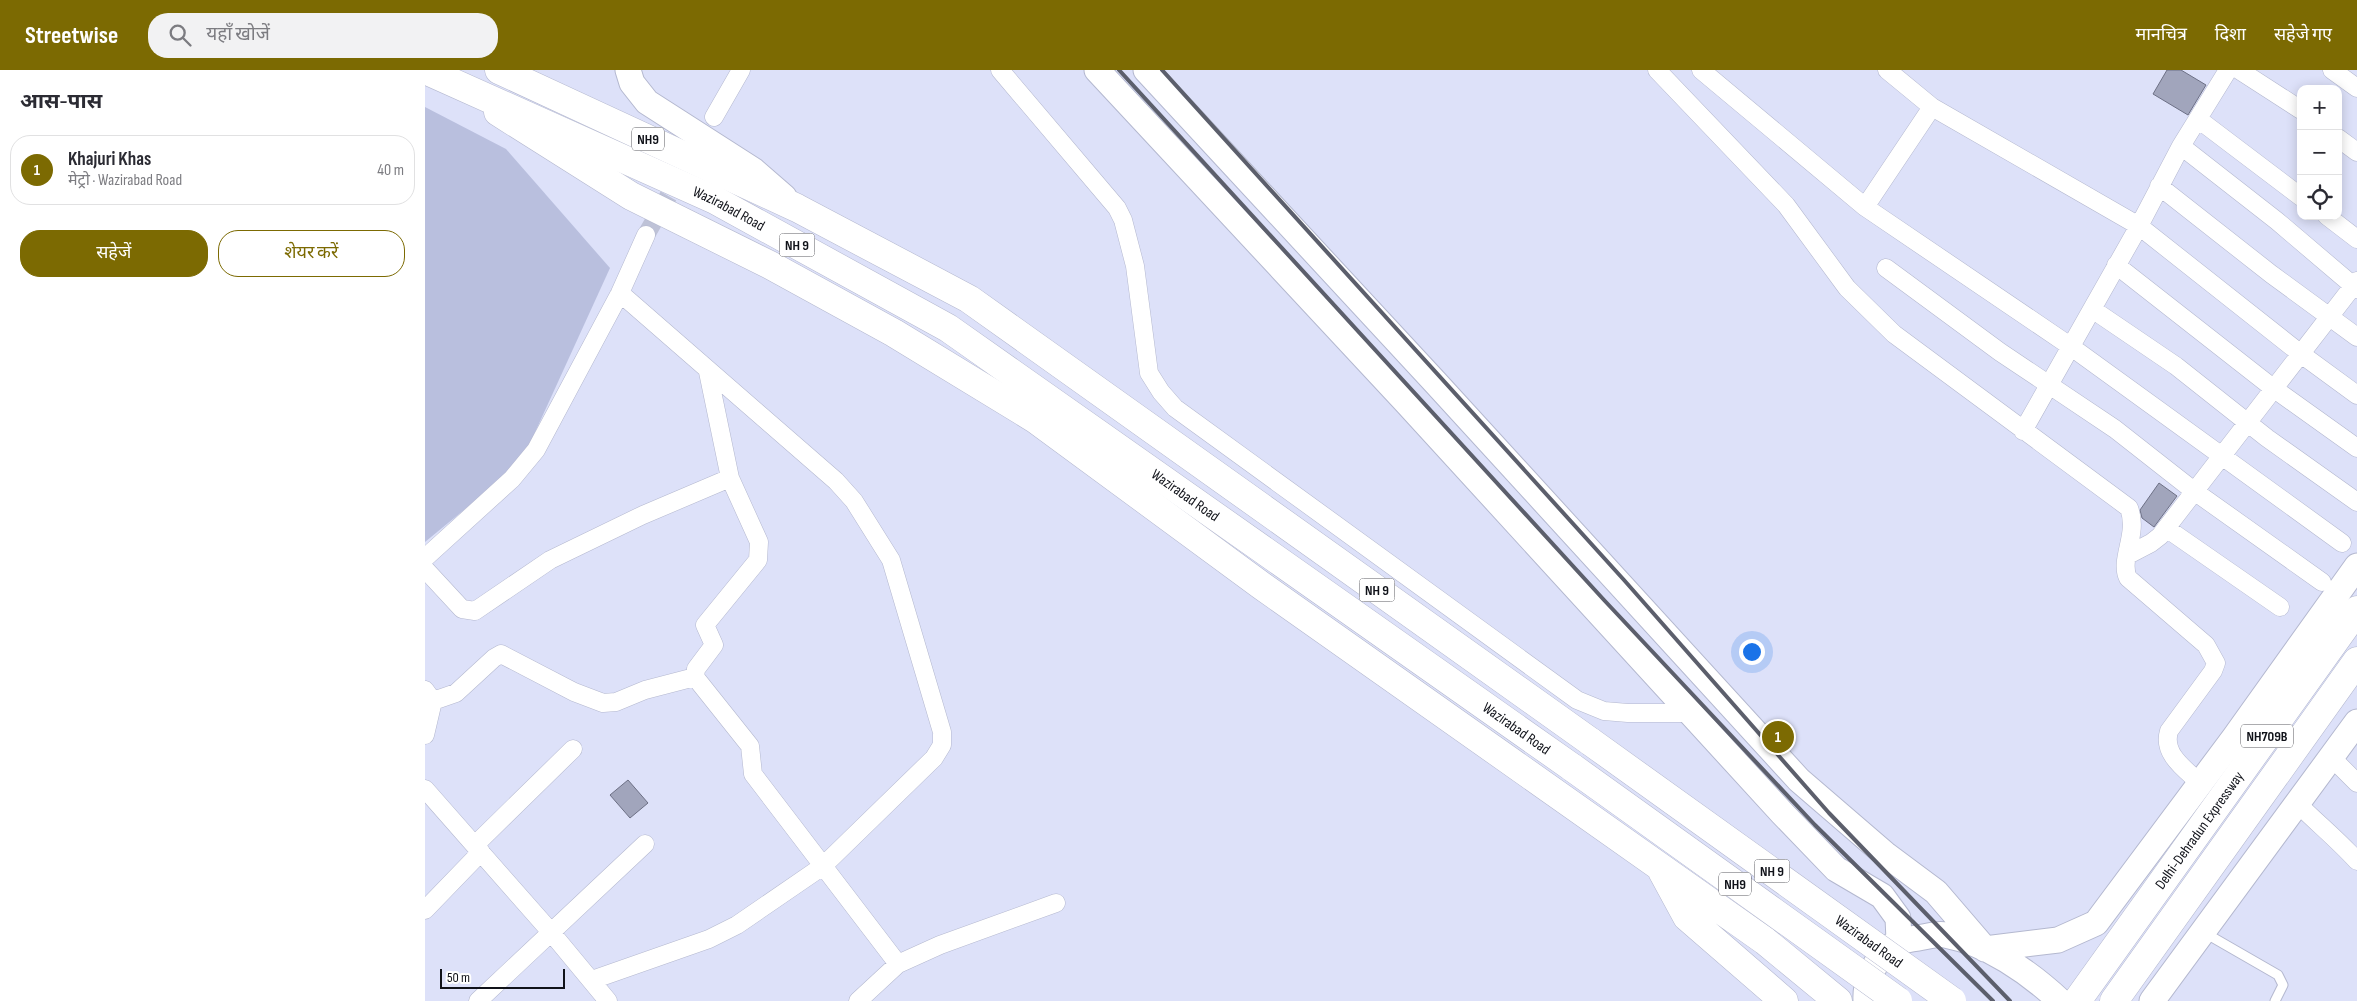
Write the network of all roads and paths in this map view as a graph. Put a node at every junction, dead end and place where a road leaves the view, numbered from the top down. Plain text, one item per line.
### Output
1 (499, 70) edge
2 (629, 70) edge
3 (741, 70) edge
4 (999, 70) edge
5 (1097, 70) edge
6 (1146, 70) edge
7 (1657, 70) edge
8 (1701, 70) edge
9 (1887, 70) edge
10 (2331, 70) edge
11 (2226, 72) edge
12 (436, 75) edge
13 (2357, 88) edge
14 (1933, 107) junction
15 (2297, 108) edge
16 (714, 117) dead end
17 (2198, 119) junction
18 (2342, 141) edge
19 (2181, 146) junction
20 (2357, 152) edge
21 (2159, 186) junction
22 (2297, 194) edge
23 (1865, 207) junction
24 (797, 208) junction
25 (2332, 220) edge
26 (2139, 226) junction
27 (646, 235) tunnel mouth
28 (2357, 239) edge
29 (2115, 265) junction
30 (1886, 268) dead end
31 (2356, 285) edge
32 (619, 293) junction
33 (2091, 308) junction
34 (2329, 317) junction
35 (2357, 337) edge
36 (2070, 346) junction
37 (2301, 354) junction
38 (708, 372) junction
39 (2049, 386) junction
40 (2273, 388) junction
41 (2357, 395) edge
42 (2247, 422) junction
43 (2023, 431) junction
44 (2357, 448) edge
45 (2222, 456) junction
46 (730, 478) junction
47 (2194, 491) junction
48 (2357, 502) edge
49 (2165, 528) junction
50 (2342, 543) dead end
51 (2128, 555) junction
52 (425, 558) edge
53 (2357, 566) edge
54 (425, 569) edge
55 (2322, 582) dead end
56 (2280, 607) dead end
57 (2357, 610) edge
58 (2357, 661) edge
59 (695, 677) junction
60 (429, 696) edge
61 (1690, 713) junction
62 (2357, 722) edge
63 (425, 735) edge
64 (573, 749) dead end
65 (2331, 758) junction
66 (1573, 768) joint
67 (2193, 777) junction
68 (2357, 783) edge
69 (425, 789) edge
70 (2297, 803) junction
71 (645, 844) dead end
72 (478, 849) junction
73 (2357, 861) edge
74 (823, 866) junction
75 (1660, 867) junction
76 (1056, 903) dead end
77 (425, 910) edge
78 (550, 931) junction
79 (2203, 932) junction
80 (1899, 940) junction
81 (1985, 949) junction
82 (898, 964) junction
83 (592, 980) junction
84 (477, 1001) edge
85 (609, 1001) edge
86 (858, 1001) edge
87 (1784, 1001) edge
88 (1838, 1001) edge
89 (1866, 1001) edge
90 (1898, 1001) edge
91 (1952, 1001) edge
92 (2060, 1001) edge
93 (2077, 1001) edge
94 (2114, 1001) edge
95 (2152, 1001) edge
96 (2275, 1001) edge

1 - 24 main road, NH9
2 - 24 main road
3 - 16 street
4 - 61 street
5 - 61 main road, Wazirabad Road
6 - 81 main road
7 - 43 street
8 - 23 street
9 - 14 street
10 - 13 street
11 - 15 street
11 - 17 street
12 - 66 main road, Wazirabad Road / NH 9
12 - 75 main road
14 - 23 street
14 - 26 street
17 - 19 street
17 - 22 street
18 - 20 street
19 - 21 street
19 - 31 street
21 - 26 street
21 - 34 street
23 - 36 street
24 - 91 main road, Wazirabad Road / NH 9, bridge
25 - 28 street
26 - 29 street
26 - 37 street
27 - 32 street
29 - 33 street
29 - 40 street
30 - 39 street
31 - 34 street
32 - 38 street
32 - 52 street
33 - 36 street
33 - 42 street
34 - 35 street
34 - 37 street
36 - 39 street
36 - 45 street
37 - 40 street
37 - 41 street
38 - 46 street
38 - 74 street
39 - 43 street
39 - 47 street
40 - 42 street
40 - 44 street
42 - 45 street
42 - 48 street
43 - 51 street
45 - 47 street
45 - 50 street
46 - 54 street
46 - 59 street
47 - 49 street
47 - 55 street
49 - 51 street
49 - 56 street
51 - 67 street
53 - 67 main road
57 - 93 main road, Delhi-Dehradun Expressway / NH709B
58 - 94 main road, Delhi-Dehradun Expressway / NH709B
59 - 60 street
59 - 74 street
60 - 63 street
61 - 80 main road, Wazirabad Road
62 - 65 main road
64 - 72 street
65 - 68 street
65 - 70 main road
66 - 90 main road, Wazirabad Road / NH9, bridge
67 - 81 main road
69 - 72 street
70 - 73 street
70 - 79 main road
71 - 78 street
72 - 77 street
72 - 78 street
74 - 82 street
74 - 83 street
75 - 87 main road
75 - 88 main road
76 - 82 street
78 - 83 street
78 - 84 street
79 - 95 main road
79 - 96 lane
80 - 81 main road
80 - 89 main road
81 - 92 main road
82 - 86 street
83 - 85 street

